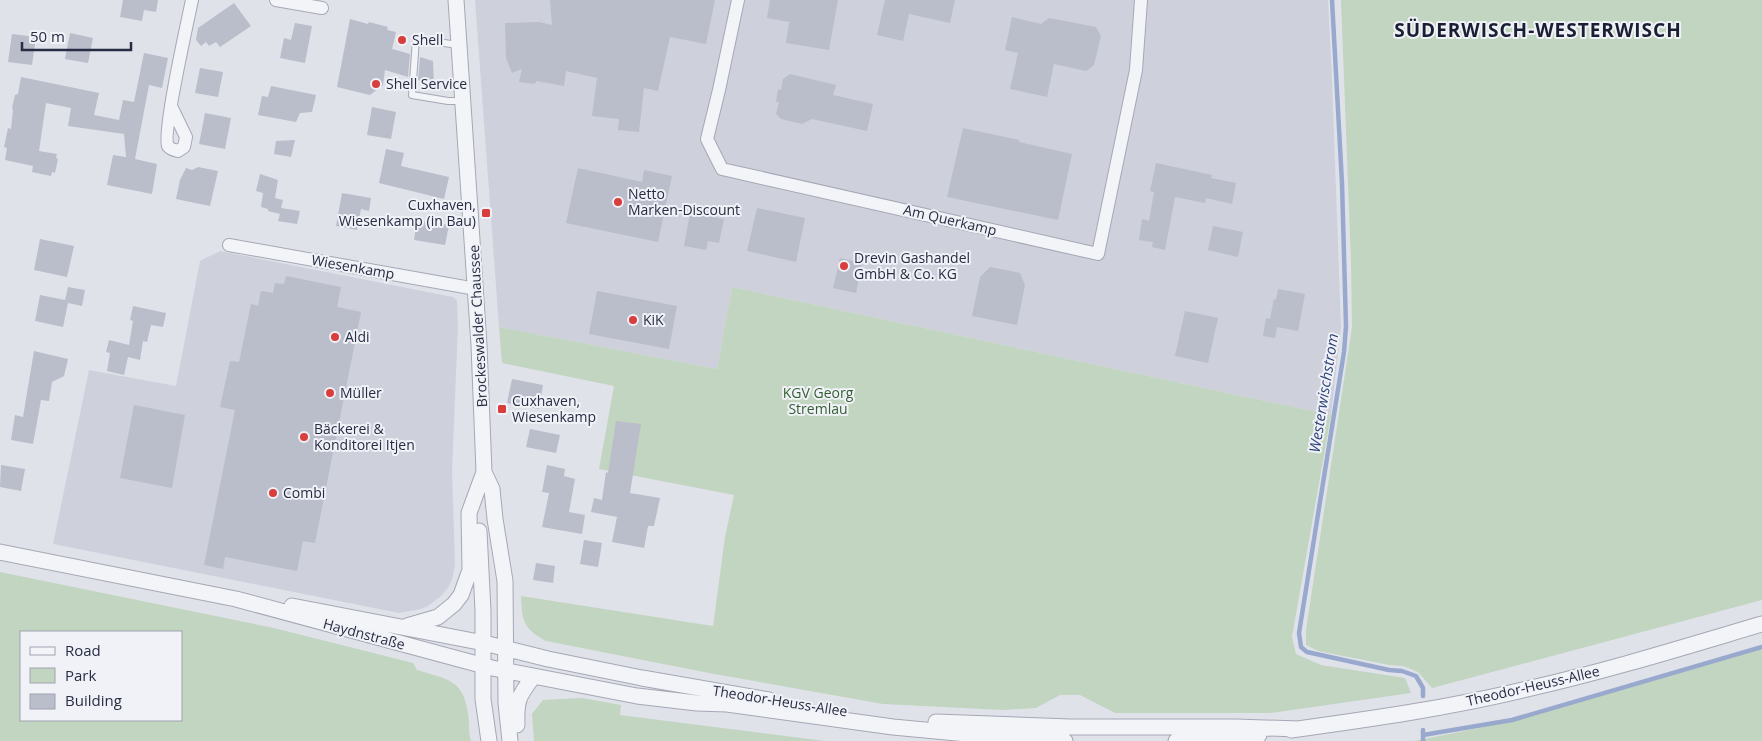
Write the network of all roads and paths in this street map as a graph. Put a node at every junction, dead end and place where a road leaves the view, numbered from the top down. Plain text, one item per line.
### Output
1 (192, 0) edge
2 (276, 0) edge
3 (456, 0) edge
4 (738, 0) edge
5 (1141, 0) edge
6 (322, 8) dead end
7 (459, 45) junction
8 (463, 101) junction
9 (171, 106) dead end
10 (229, 245) dead end
11 (476, 289) junction
12 (484, 472) junction
13 (476, 495) junction
14 (0, 552) edge
15 (236, 599) junction
16 (1762, 624) edge
17 (403, 627) junction
18 (494, 646) junction
19 (493, 668) junction
20 (533, 677) junction
21 (1299, 729) junction
22 (1069, 736) edge
23 (489, 741) edge
24 (510, 741) edge
25 (517, 741) edge
26 (1176, 741) edge

1 - 9 street
2 - 6 street
3 - 7 street, Brockeswalder Chaussee
4 - 5 street, Am Querkamp
7 - 8 street, Brockeswalder Chaussee
7 - 8 lane
8 - 11 street, Brockeswalder Chaussee
10 - 11 street, Wiesenkamp
11 - 12 street, Brockeswalder Chaussee
12 - 13 street, Brockeswalder Chaussee
12 - 18 street, Brockeswalder Chaussee
13 - 17 street
13 - 18 street, Brockeswalder Chaussee
14 - 15 street, Haydnstraße
15 - 17 street, Haydnstraße
15 - 19 street, Haydnstraße
16 - 21 street, Theodor-Heuss-Allee
17 - 18 street, Haydnstraße
18 - 19 street, Brockeswalder Chaussee
18 - 19 street, Brockeswalder Chaussee
18 - 22 street, Theodor-Heuss-Allee
19 - 20 street, Theodor-Heuss-Allee
19 - 23 street, Brockeswalder Chaussee
19 - 24 street, Brockeswalder Chaussee
20 - 22 street, Theodor-Heuss-Allee
20 - 25 street
21 - 22 street, Theodor-Heuss-Allee
21 - 26 street, Theodor-Heuss-Allee

